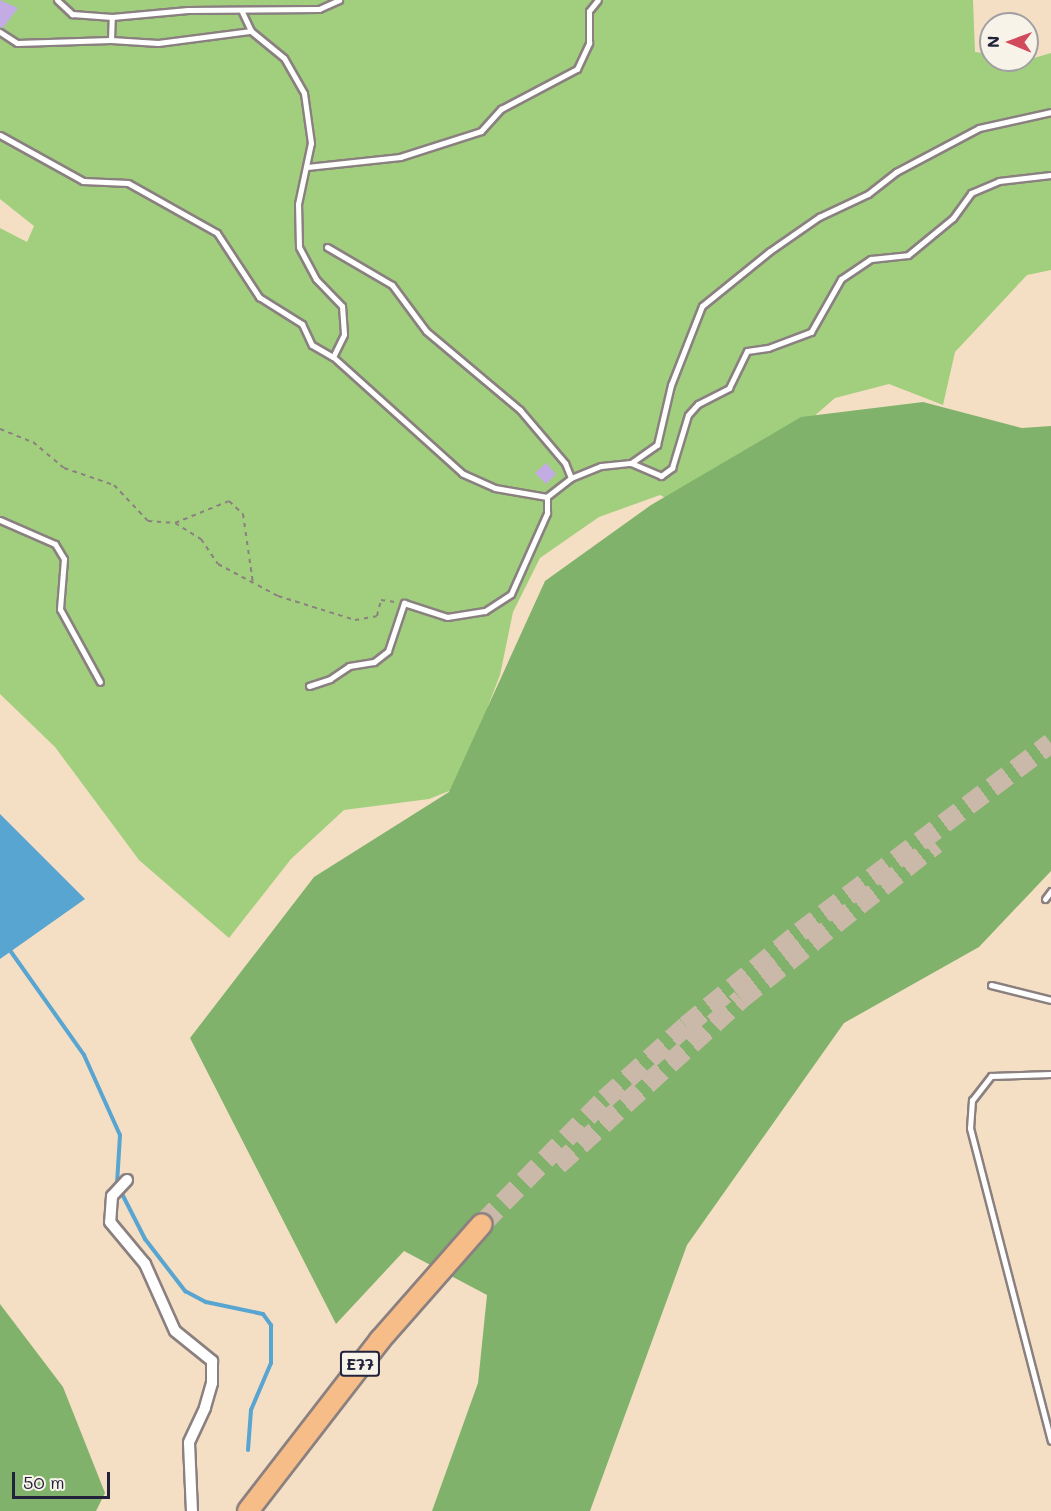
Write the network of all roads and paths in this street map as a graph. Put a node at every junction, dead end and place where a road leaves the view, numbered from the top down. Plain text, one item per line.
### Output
1 (57, 0) edge
2 (339, 0) edge
3 (598, 0) edge
4 (242, 12) junction
5 (112, 17) junction
6 (251, 31) junction
7 (0, 32) edge
8 (111, 40) junction
9 (1051, 112) edge
10 (0, 135) edge
11 (307, 167) junction
12 (1051, 175) edge
13 (327, 247) dead end
14 (333, 357) junction
15 (0, 429) edge
16 (631, 463) junction
17 (571, 478) junction
18 (547, 497) junction
19 (0, 520) edge
20 (175, 523) junction
21 (253, 583) junction
22 (404, 603) junction
23 (100, 682) dead end
24 (309, 686) dead end
25 (1051, 891) edge
26 (1044, 899) dead end
27 (991, 985) dead end
28 (1051, 1000) edge
29 (1051, 1074) edge
30 (128, 1180) dead end
31 (1051, 1441) edge
32 (192, 1511) edge
33 (248, 1511) edge
34 (262, 1511) edge

1 - 5 lane
2 - 4 lane
3 - 11 lane
4 - 5 lane
4 - 6 lane
5 - 8 lane
6 - 8 lane
6 - 11 lane
7 - 8 lane
9 - 16 lane
10 - 14 lane
11 - 14 lane
12 - 16 lane
13 - 17 lane
14 - 18 lane
15 - 20 path
16 - 17 lane
17 - 18 lane
18 - 22 lane
19 - 23 lane
20 - 21 path
20 - 21 path
21 - 22 path
22 - 24 lane
25 - 26 lane
27 - 28 lane
29 - 31 lane
30 - 32 street
33 - 34 highway, E77

